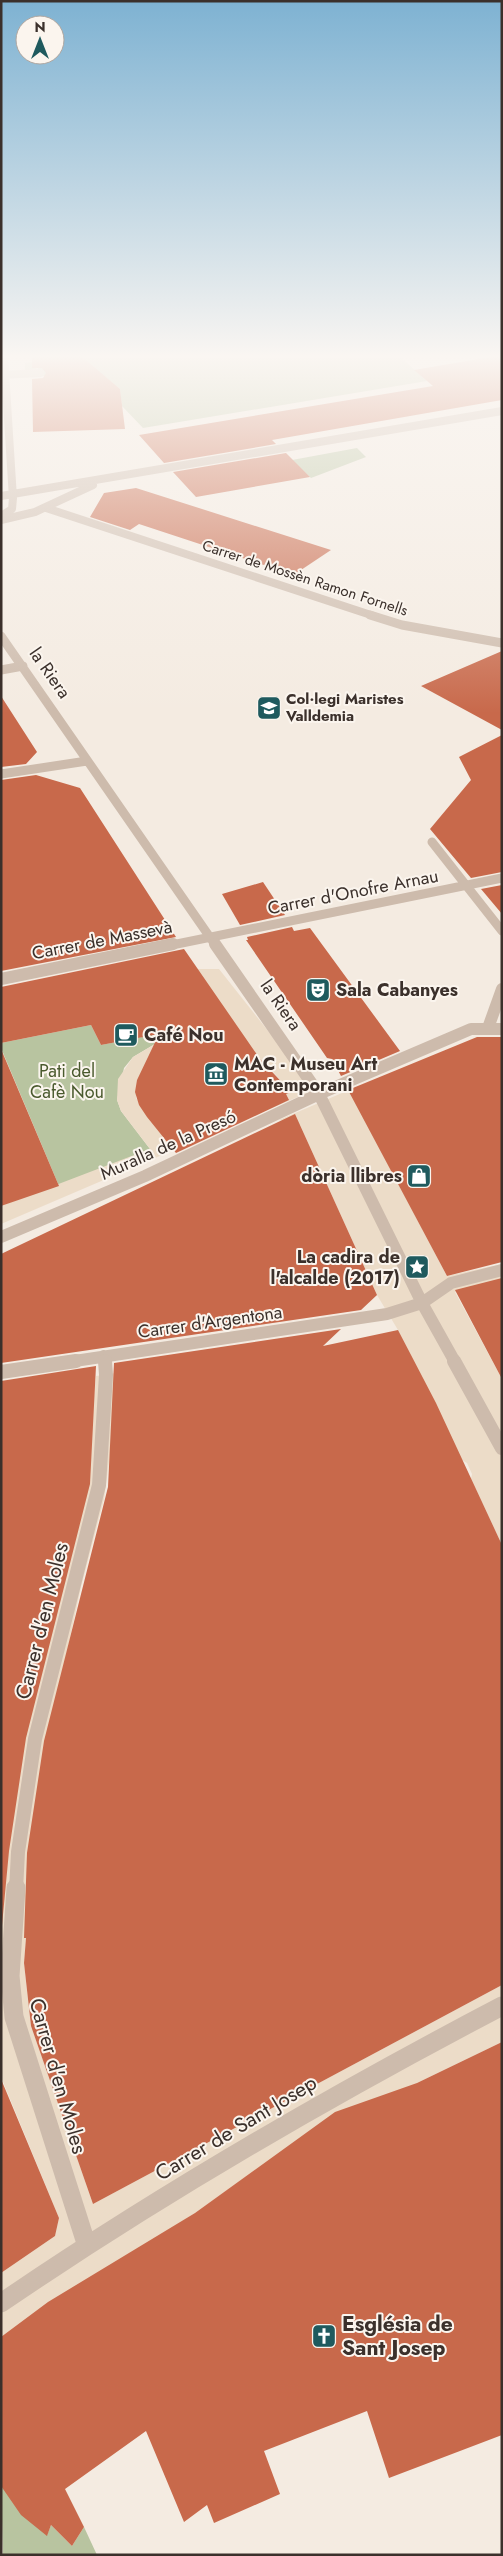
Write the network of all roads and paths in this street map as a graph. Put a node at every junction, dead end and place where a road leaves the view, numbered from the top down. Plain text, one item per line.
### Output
1 (10, 474) edge
2 (137, 474) edge
3 (104, 480) junction
4 (13, 494) junction
5 (1, 496) edge
6 (46, 508) junction
7 (1, 518) edge
8 (1, 636) edge
9 (502, 644) edge
10 (24, 666) junction
11 (1, 670) edge
12 (87, 761) junction
13 (1, 774) edge
14 (432, 842) dead end
15 (502, 878) edge
16 (465, 886) junction
17 (502, 931) edge
18 (210, 937) junction
19 (1, 979) edge
20 (502, 989) edge
21 (488, 1028) junction
22 (502, 1029) edge
23 (320, 1094) junction
24 (1, 1237) edge
25 (502, 1270) edge
26 (422, 1303) junction
27 (104, 1356) junction
28 (1, 1372) edge
29 (502, 1448) edge
30 (502, 2006) edge
31 (86, 2243) junction
32 (1, 2303) edge

1 - 4 street
2 - 3 street
3 - 4 street
3 - 6 street
4 - 5 street
4 - 7 street
6 - 7 street
6 - 9 street, Carrer de Mossèn Ramon Fornells
8 - 10 street, la Riera
10 - 11 street
10 - 12 street, la Riera
12 - 13 street
12 - 18 street, la Riera
14 - 16 street
15 - 16 street, Carrer d'Onofre Arnau
16 - 17 street
16 - 18 street, Carrer d'Onofre Arnau
18 - 19 street, Carrer de Massevà
18 - 23 street, la Riera
20 - 21 street
21 - 22 street, Muralla de la Presó
21 - 23 street, Muralla de la Presó
23 - 24 street, Muralla de la Presó
23 - 26 street, la Riera
25 - 26 street, Carrer d'Argentona
26 - 27 street, Carrer d'Argentona
26 - 29 street, la Riera
27 - 28 street, Carrer d'Argentona
27 - 31 street, Carrer d'en Moles
30 - 31 street, Carrer de Sant Josep
31 - 32 street, Carrer de Sant Josep

